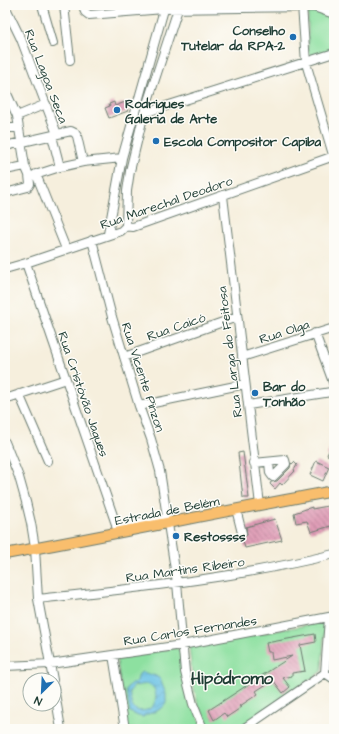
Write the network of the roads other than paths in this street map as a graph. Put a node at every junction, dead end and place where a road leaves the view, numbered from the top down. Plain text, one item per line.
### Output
1 (42, 5) edge
2 (64, 5) edge
3 (83, 5) edge
4 (5, 6) edge
5 (302, 6) edge
6 (164, 7) edge
7 (178, 7) edge
8 (334, 14) edge
9 (52, 43) dead end
10 (334, 54) edge
11 (70, 60) dead end
12 (306, 63) junction
13 (5, 89) edge
14 (46, 104) junction
15 (144, 113) junction
16 (17, 116) junction
17 (5, 128) edge
18 (19, 128) junction
19 (54, 135) junction
20 (20, 143) junction
21 (5, 146) edge
22 (334, 156) edge
23 (122, 158) junction
24 (83, 162) junction
25 (25, 166) junction
26 (60, 167) junction
27 (5, 170) edge
28 (33, 175) junction
29 (5, 193) edge
30 (223, 196) junction
31 (126, 214) junction
32 (111, 216) junction
33 (126, 226) junction
34 (108, 234) junction
35 (92, 240) junction
36 (66, 249) junction
37 (26, 263) junction
38 (5, 269) edge
39 (237, 317) junction
40 (334, 328) edge
41 (315, 334) junction
42 (124, 357) junction
43 (242, 357) junction
44 (66, 379) junction
45 (245, 384) junction
46 (333, 389) edge
47 (19, 394) junction
48 (5, 399) edge
49 (248, 405) junction
50 (139, 406) junction
51 (5, 442) edge
52 (48, 461) dead end
53 (269, 462) dead end
54 (254, 464) junction
55 (334, 491) edge
56 (260, 504) junction
57 (236, 509) junction
58 (167, 521) junction
59 (118, 529) junction
60 (242, 533) dead end
61 (35, 548) junction
62 (5, 554) edge
63 (334, 554) edge
64 (177, 583) junction
65 (38, 599) junction
66 (331, 617) edge
67 (182, 645) junction
68 (113, 655) junction
69 (50, 664) junction
70 (5, 666) edge
71 (52, 672) edge
72 (325, 673) junction
73 (334, 679) edge
74 (59, 712) edge
75 (62, 729) edge
76 (125, 729) edge
77 (203, 729) edge
78 (243, 729) edge

1 - 9 street
2 - 11 street
3 - 6 street
4 - 14 street, Rua Lagoa Seca
5 - 7 street
5 - 8 street
5 - 12 street
6 - 7 street
6 - 23 street
7 - 15 street
10 - 12 street
12 - 15 street
12 - 22 street
13 - 16 street
14 - 16 street
14 - 19 street, Rua Lagoa Seca
15 - 31 street
16 - 18 street
17 - 18 street
18 - 20 street
19 - 20 street
19 - 24 street
19 - 26 street, Rua Lagoa Seca
20 - 21 street
20 - 25 street
22 - 30 street, Rua Marechal Deodoro
23 - 24 street
23 - 32 street
24 - 26 street
25 - 27 street
25 - 28 street
26 - 28 street
28 - 29 street
28 - 36 street
30 - 33 street, Rua Marechal Deodoro
30 - 39 street, Rua Larga do Feitosa
31 - 32 street
31 - 33 street
32 - 34 street
33 - 34 street, Rua Marechal Deodoro
34 - 35 street, Rua Marechal Deodoro
35 - 36 street, Rua Marechal Deodoro
35 - 42 street, Rua Vicente Pinzon
36 - 37 street, Rua Marechal Deodoro
37 - 38 street, Rua Marechal Deodoro
37 - 44 street, Rua Cristóvão Jaques
39 - 42 street, Rua Caicó
39 - 43 street, Rua Larga do Feitosa
40 - 41 street, Rua Olga
41 - 43 street, Rua Olga
41 - 46 street
42 - 50 street, Rua Vicente Pinzon
43 - 45 street, Rua Larga do Feitosa
44 - 47 street
44 - 59 street, Rua Cristóvão Jaques
45 - 49 street, Rua Larga do Feitosa
45 - 50 street
46 - 49 street
47 - 48 street
47 - 52 street
49 - 54 street, Rua Larga do Feitosa
50 - 58 street, Rua Vicente Pinzon
51 - 61 street
53 - 54 street
54 - 56 street, Rua Larga do Feitosa
55 - 56 main road, Estrada de Belém
56 - 57 main road, Estrada de Belém
57 - 58 main road, Estrada de Belém
57 - 60 street
58 - 59 main road, Estrada de Belém
58 - 64 street, Rua Vicente Pinzon
59 - 61 main road, Estrada de Belém
61 - 62 main road, Estrada de Belém
61 - 65 street
63 - 64 street, Rua Martins Ribeiro
64 - 65 street, Rua Martins Ribeiro
64 - 67 street, Rua Vicente Pinzon
65 - 69 street
66 - 67 street, Rua Carlos Fernandes
66 - 72 street
67 - 68 street, Rua Carlos Fernandes
67 - 77 street, Rua Vicente Pinzon
68 - 69 street, Rua Carlos Fernandes
68 - 76 street
69 - 70 street, Rua Carlos Fernandes
69 - 71 street
72 - 73 street
72 - 78 street
74 - 75 street

